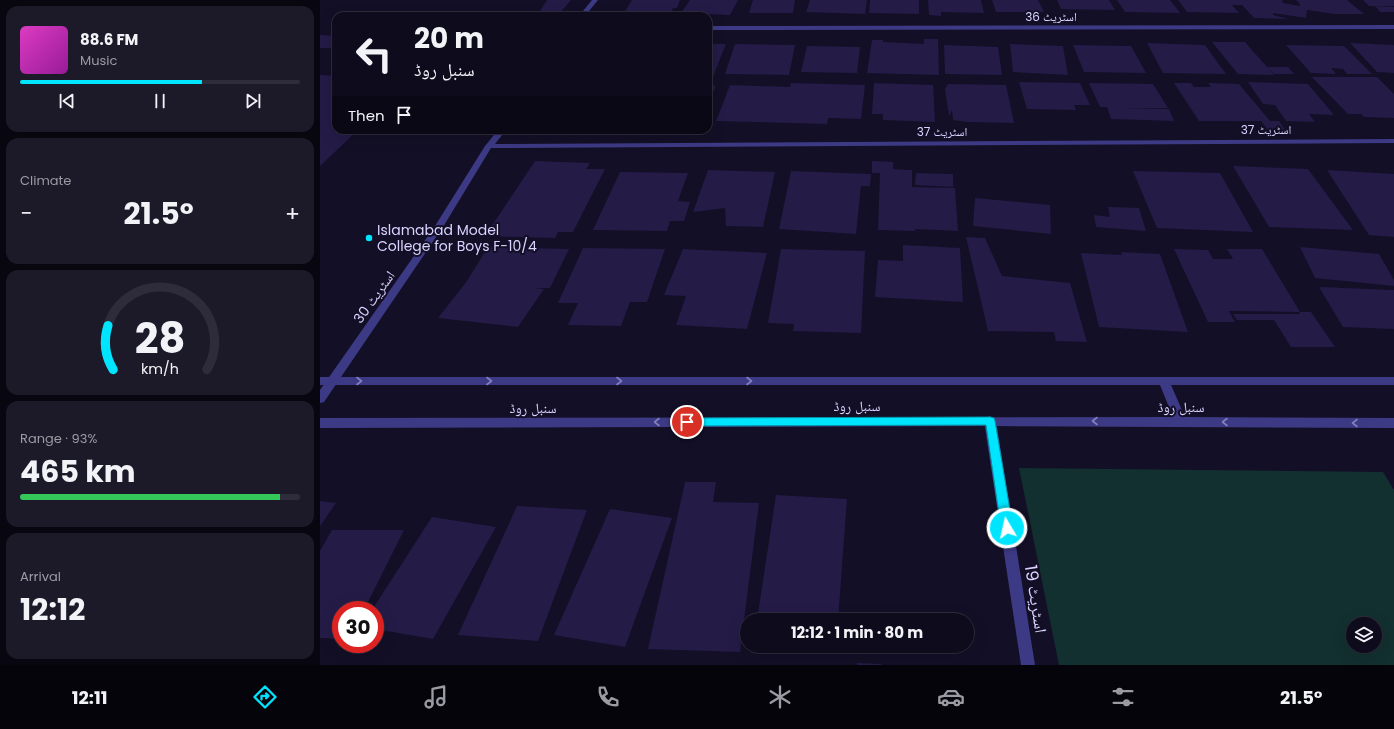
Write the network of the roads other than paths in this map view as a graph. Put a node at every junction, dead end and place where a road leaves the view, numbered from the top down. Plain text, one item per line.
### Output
1 (595, 0) edge
2 (585, 12) edge
3 (1394, 26) edge
4 (712, 28) edge
5 (499, 134) edge
6 (1394, 141) edge
7 (489, 146) junction
8 (320, 381) edge
9 (333, 381) junction
10 (1164, 381) junction
11 (1394, 381) edge
12 (320, 399) edge
13 (990, 421) junction
14 (1181, 422) junction
15 (320, 423) edge
16 (1394, 423) edge
17 (1028, 665) edge

1 - 2 street
3 - 4 street, اسٹریٹ 36
5 - 7 street, اسٹریٹ 30
6 - 7 street, اسٹریٹ 37
7 - 9 street, اسٹریٹ 30
8 - 9 street, سنبل روڈ
9 -> 10 street, سنبل روڈ
9 - 12 street, اسٹریٹ 30
10 - 11 street, سنبل روڈ
10 - 14 street
14 -> 13 street, سنبل روڈ
13 -> 15 street, سنبل روڈ
13 - 17 street, اسٹریٹ 19
16 -> 14 street, سنبل روڈ

